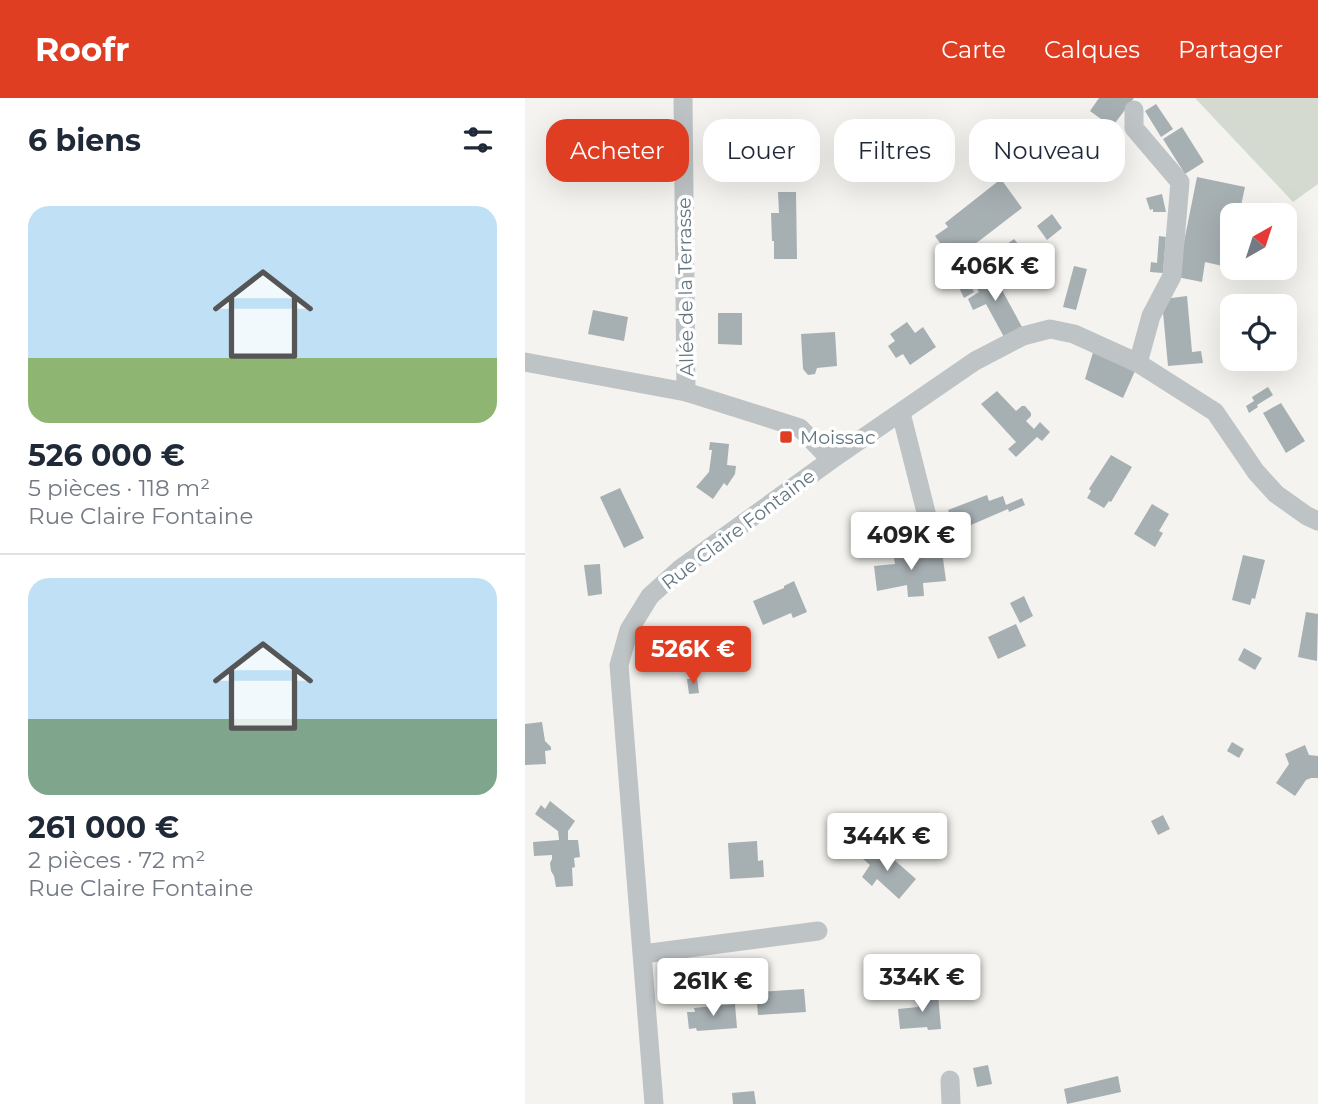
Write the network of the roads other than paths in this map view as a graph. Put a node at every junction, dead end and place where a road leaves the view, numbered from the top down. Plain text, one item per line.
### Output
1 (683, 98) edge
2 (1134, 110) dead end
3 (525, 362) edge
4 (1138, 363) junction
5 (686, 392) junction
6 (901, 413) junction
7 (831, 460) junction
8 (1318, 521) edge
9 (933, 540) dead end
10 (818, 931) dead end
11 (643, 954) junction
12 (950, 1080) dead end
13 (655, 1104) edge
14 (951, 1104) edge

1 - 5 street, Allée de la Terrasse
2 - 4 street
3 - 5 street
4 - 6 street, Rue Claire Fontaine
4 - 8 street, Rue Claire Fontaine
5 - 7 street
6 - 7 street, Rue Claire Fontaine
6 - 9 street
7 - 11 street, Rue Claire Fontaine
10 - 11 street
11 - 13 street, Rue Claire Fontaine
12 - 14 street

